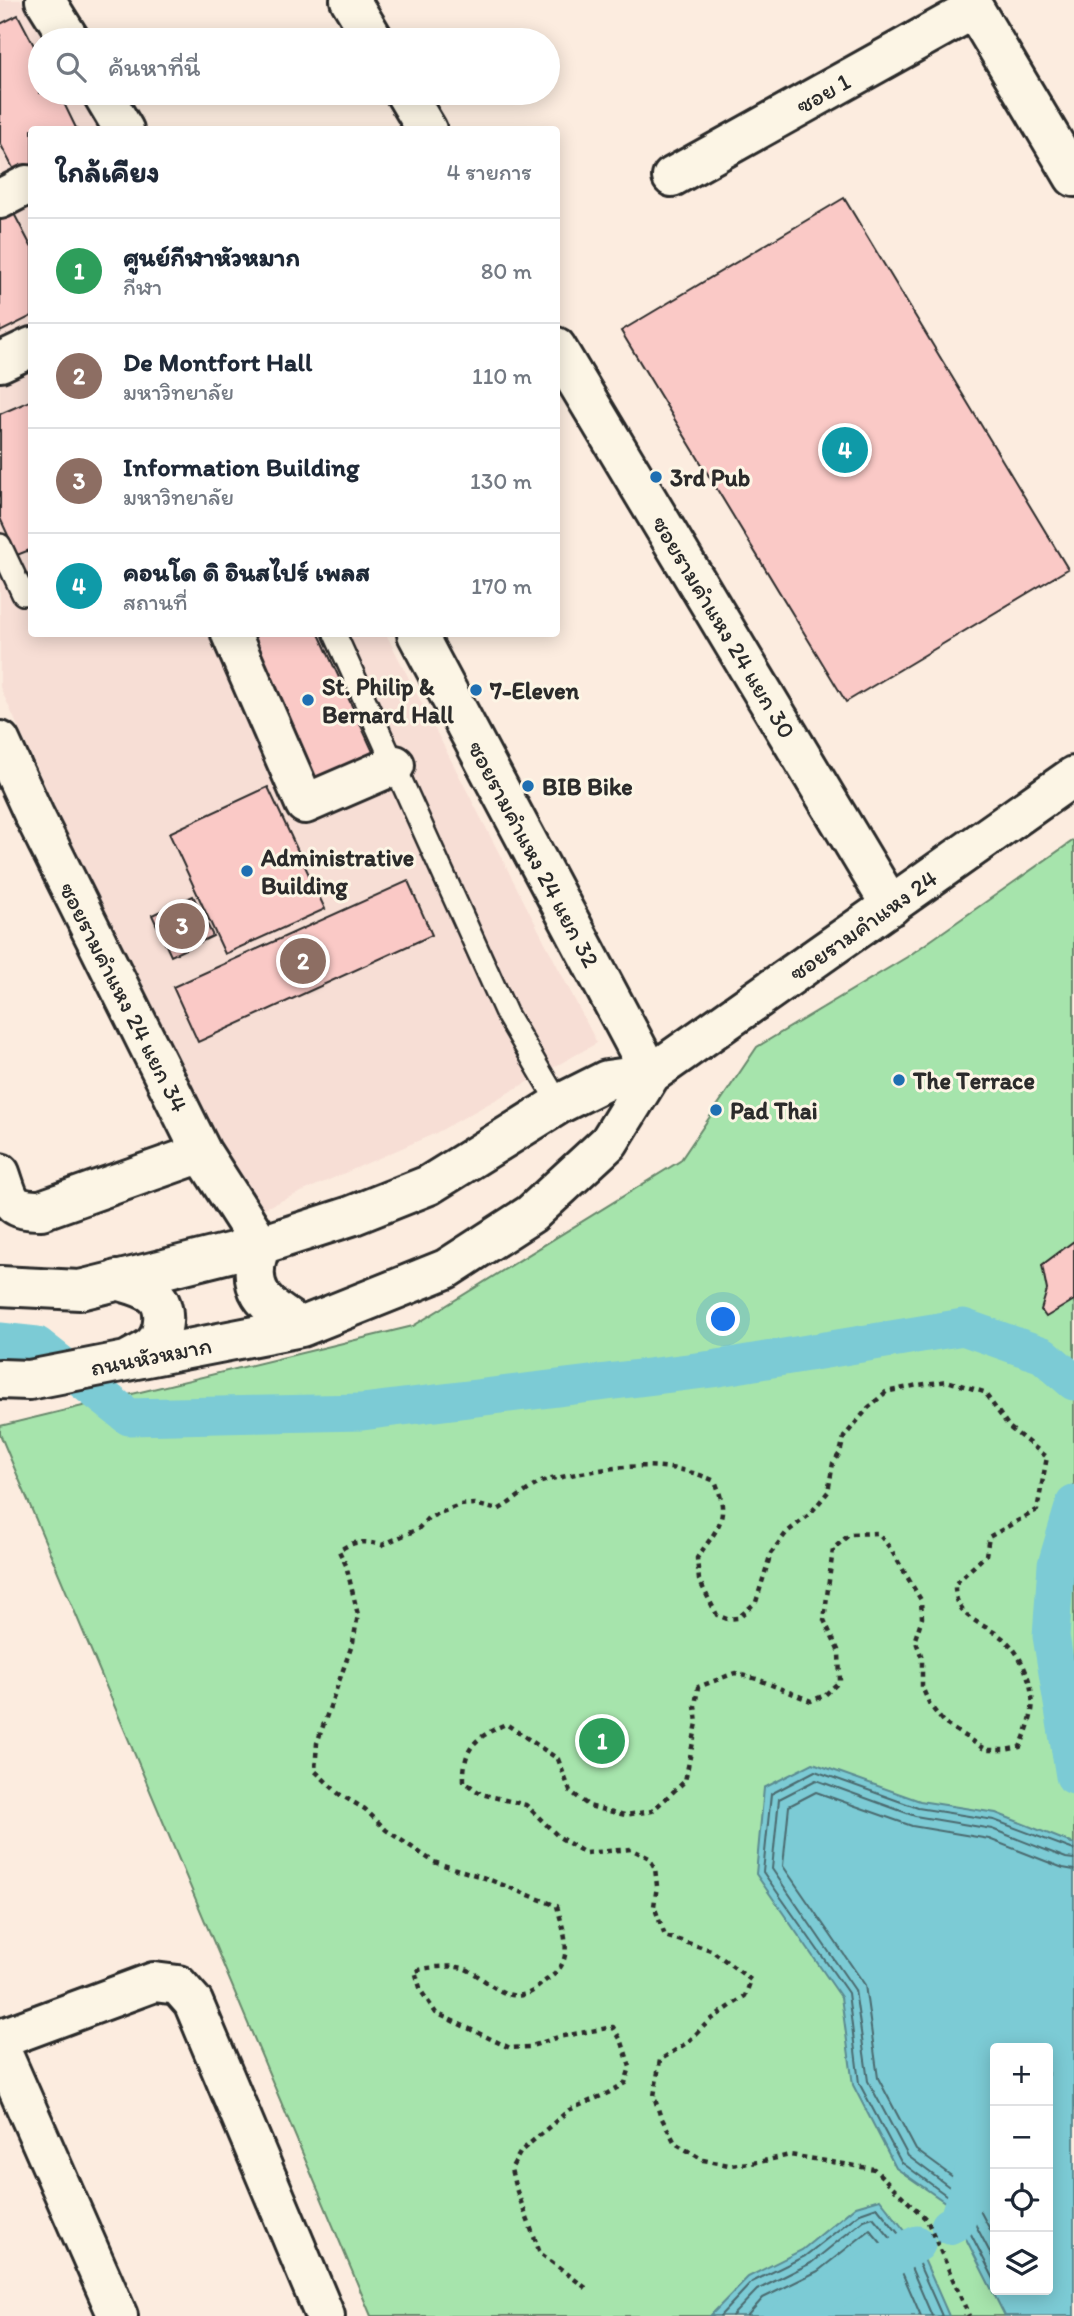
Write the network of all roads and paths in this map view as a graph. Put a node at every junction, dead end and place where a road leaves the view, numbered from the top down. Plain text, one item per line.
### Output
1 (45, 0) edge
2 (350, 0) edge
3 (971, 4) edge
4 (62, 28) edge
5 (367, 28) edge
6 (109, 105) edge
7 (412, 105) edge
8 (122, 126) edge
9 (425, 126) edge
10 (672, 177) dead end
11 (1074, 177) edge
12 (28, 348) edge
13 (560, 354) edge
14 (0, 362) edge
15 (0, 545) edge
16 (28, 592) edge
17 (232, 637) edge
18 (336, 637) edge
19 (419, 637) edge
20 (0, 741) edge
21 (395, 765) junction
22 (1074, 776) edge
23 (17, 819) edge
24 (891, 906) junction
25 (651, 1074) junction
26 (559, 1104) junction
27 (202, 1153) junction
28 (0, 1173) edge
29 (261, 1245) junction
30 (117, 1280) junction
31 (0, 1286) edge
32 (301, 1327) junction
33 (122, 1362) junction
34 (15, 1380) edge
35 (0, 2039) edge
36 (0, 2048) edge
37 (586, 2288) dead end
38 (118, 2316) edge
39 (325, 2316) edge
40 (970, 2316) edge

1 - 4 street
2 - 5 street
3 - 10 street, ซอย 1
3 - 11 street
6 - 8 street
7 - 9 street
12 - 14 street
13 - 24 street, ซอยรามคำแหง 24 แยก 30
15 - 16 lane
17 - 21 street
18 - 21 lane
19 - 25 street, ซอยรามคำแหง 24 แยก 32
20 - 23 street, ซอยรามคำแหง 24 แยก 34
21 - 26 lane
22 - 24 street, ซอยรามคำแหง 24
23 - 27 street, ซอยรามคำแหง 24 แยก 34
24 - 25 street, ซอยรามคำแหง 24
25 - 26 street, ซอยรามคำแหง 24
25 - 32 street, ซอยรามคำแหง 24
26 - 29 street, ซอยรามคำแหง 24
27 - 28 street
27 - 29 street, ซอยรามคำแหง 24 แยก 34
29 - 30 street
29 - 32 street
30 - 31 street
30 - 33 street
32 - 33 street, ถนนหัวหมาก
33 - 34 street, ถนนหัวหมาก
35 - 39 street
36 - 38 street
37 - 40 path

